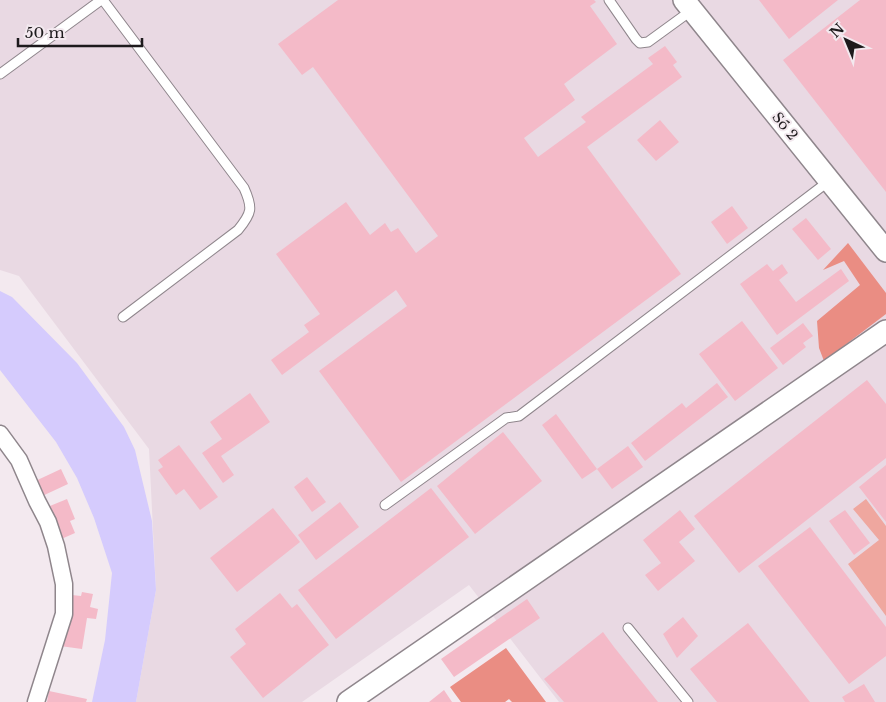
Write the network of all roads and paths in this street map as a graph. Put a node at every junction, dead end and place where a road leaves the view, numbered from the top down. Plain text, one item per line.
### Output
1 (102, 0) edge
2 (609, 0) edge
3 (688, 5) edge
4 (0, 74) edge
5 (829, 180) junction
6 (886, 251) edge
7 (123, 317) dead end
8 (886, 331) edge
9 (0, 434) edge
10 (385, 505) dead end
11 (628, 628) dead end
12 (36, 702) edge
13 (348, 702) edge
14 (688, 702) edge

1 - 4 lane
1 - 7 lane
2 - 3 lane
3 - 5 street, Số 2
5 - 6 street, Số 2
5 - 10 lane
8 - 13 street
9 - 12 street
11 - 14 lane

